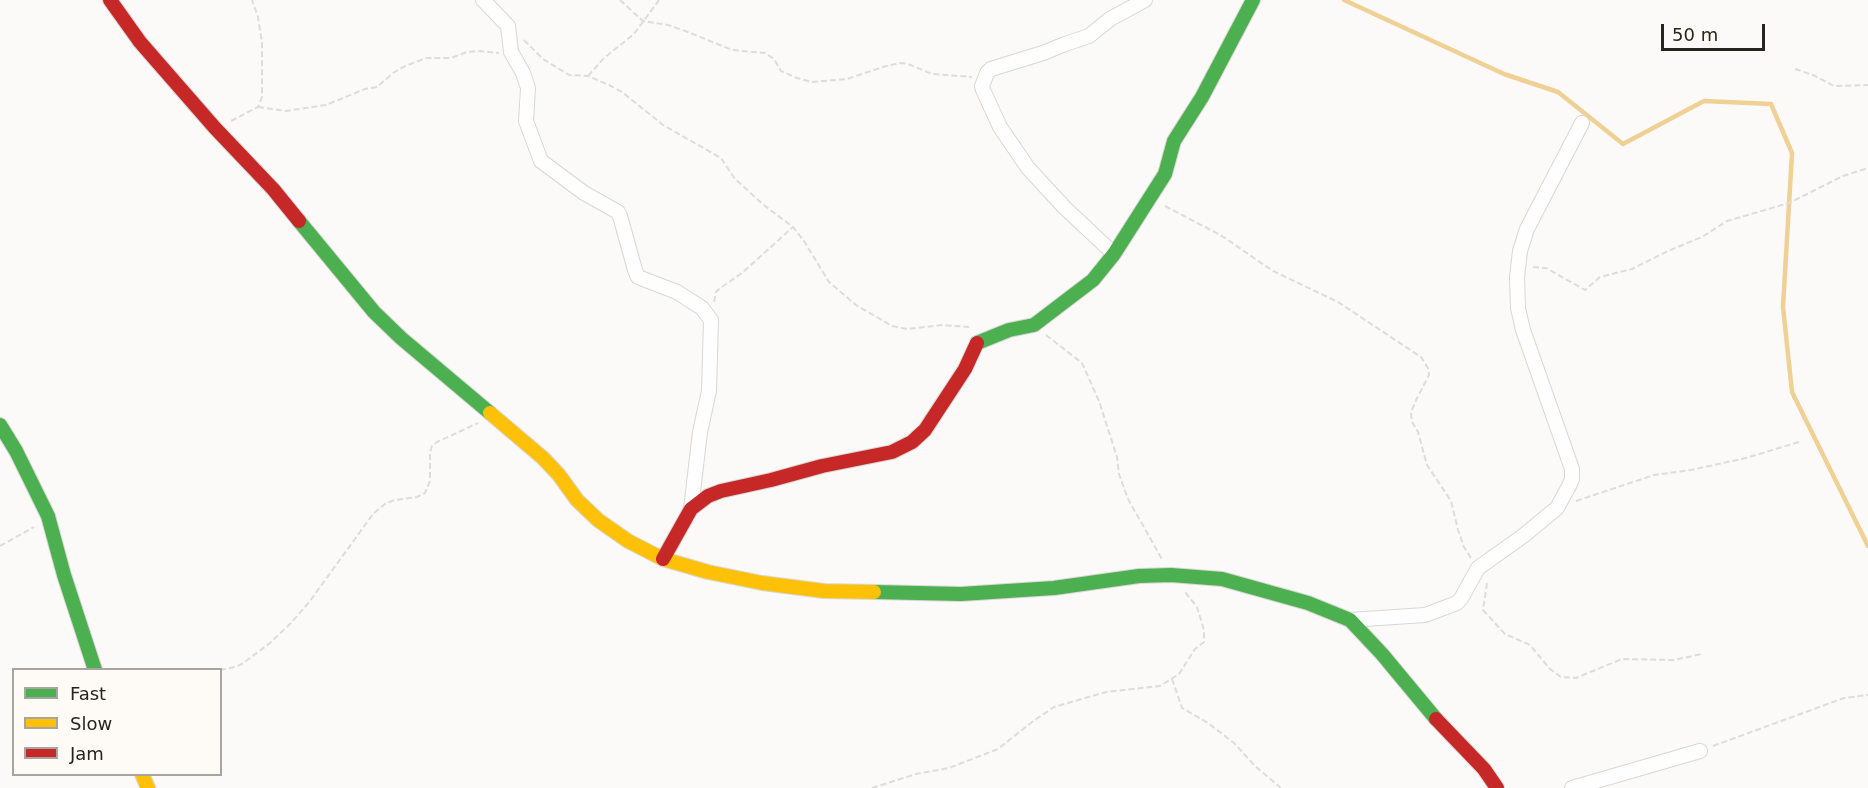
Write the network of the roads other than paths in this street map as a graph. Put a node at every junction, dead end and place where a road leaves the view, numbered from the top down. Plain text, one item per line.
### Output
1 (110, 0) edge
2 (483, 0) edge
3 (1145, 0) edge
4 (1253, 0) edge
5 (1582, 123) dead end
6 (1114, 254) junction
7 (0, 425) edge
8 (691, 509) junction
9 (663, 559) junction
10 (1350, 620) junction
11 (95, 668) edge
12 (1700, 751) road end
13 (1497, 788) edge
14 (1572, 788) edge

1 - 9 street
2 - 8 street
3 - 6 street
4 - 6 street
5 - 10 street
6 - 8 street
7 - 11 street
8 - 9 street
9 - 10 street
10 - 13 street
12 - 14 street

